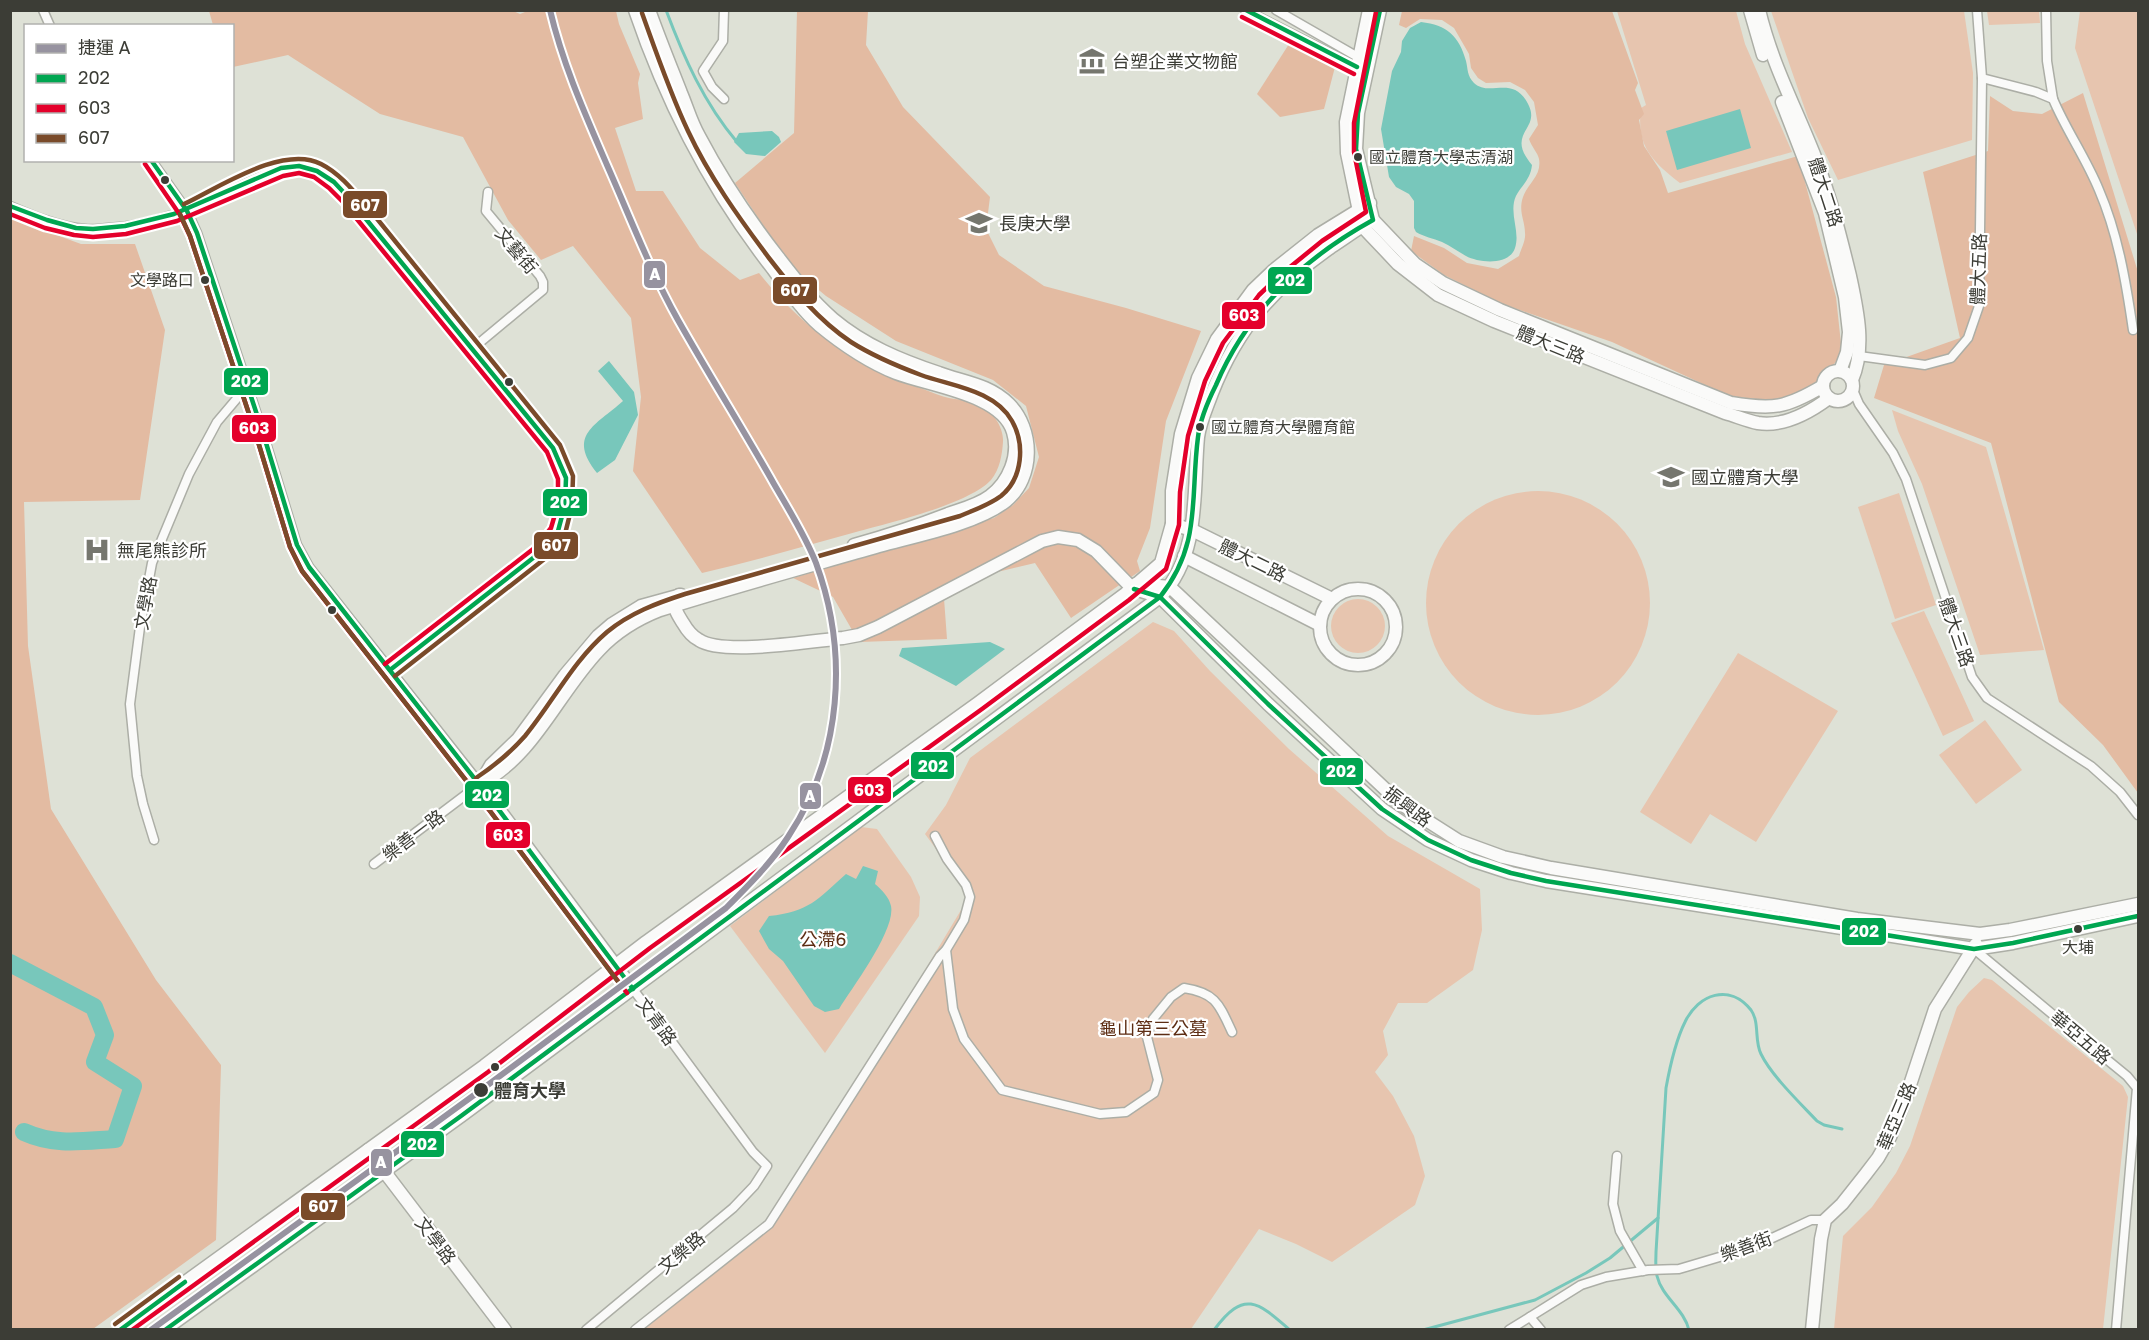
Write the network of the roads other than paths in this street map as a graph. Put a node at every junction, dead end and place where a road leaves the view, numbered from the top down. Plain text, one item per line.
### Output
1 (43, 10) edge
2 (635, 10) edge
3 (649, 10) edge
4 (724, 10) edge
5 (1245, 10) edge
6 (1276, 10) edge
7 (1369, 10) edge
8 (1380, 10) edge
9 (1750, 10) edge
10 (1759, 10) edge
11 (1977, 10) edge
12 (2046, 10) edge
13 (49, 24) edge
14 (1362, 62) junction
15 (1982, 78) junction
16 (724, 99) dead end
17 (2053, 99) junction
18 (153, 162) edge
19 (488, 192) dead end
20 (10, 206) edge
21 (1364, 206) junction
22 (187, 211) junction
23 (1368, 223) junction
24 (2133, 330) dead end
25 (472, 348) junction
26 (1859, 356) junction
27 (1840, 371) junction
28 (1853, 385) junction
29 (1823, 386) junction
30 (249, 392) junction
31 (1829, 398) junction
32 (1172, 524) junction
33 (1192, 530) junction
34 (1184, 555) junction
35 (1134, 586) junction
36 (1170, 587) junction
37 (1160, 597) junction
38 (1332, 599) junction
39 (677, 602) junction
40 (1320, 625) junction
41 (390, 670) junction
42 (480, 784) junction
43 (2139, 815) edge
44 (935, 836) dead end
45 (154, 840) dead end
46 (374, 864) dead end
47 (2139, 904) edge
48 (2139, 916) edge
49 (1980, 934) junction
50 (1974, 949) junction
51 (946, 950) junction
52 (615, 965) junction
53 (633, 989) junction
54 (1232, 1032) dead end
55 (368, 1150) junction
56 (1617, 1156) dead end
57 (767, 1166) joint
58 (384, 1171) junction
59 (1825, 1220) junction
60 (1646, 1271) junction
61 (1530, 1317) junction
62 (119, 1329) edge
63 (164, 1329) edge
64 (505, 1329) edge
65 (586, 1329) edge
66 (635, 1329) edge
67 (1509, 1329) edge
68 (1541, 1329) edge
69 (1812, 1329) edge
70 (2116, 1329) edge

1 - 13 street
2 - 39 street
3 - 39 street
4 - 16 street
5 - 14 street
6 - 14 street
7 - 14 street
8 - 14 street
9 - 27 street, 體大二路
10 - 26 street, 體大二路
11 - 15 street, 體大五路
12 - 17 street
14 - 21 street
15 - 17 street
15 - 26 street, 體大五路
17 - 24 street
18 - 22 street, 文青路
19 - 25 street, 文藝街
20 - 22 street
21 - 23 street
21 - 32 street
22 - 25 street
22 - 30 street, 文青路
23 - 29 street, 體大三路
23 - 31 street, 體大三路
23 - 33 street
25 - 41 street
26 - 28 street, 體大二路
27 - 28 street
27 - 29 street
28 - 31 street
28 - 43 street, 體大三路
29 - 31 street
30 - 41 street, 文青路
30 - 45 street, 文學路
32 - 33 street, 體大二路
32 - 35 street
33 - 34 street
33 - 38 street, 體大二路
34 - 36 street
34 - 40 street, 體大二路
35 - 36 street
35 - 37 street, 振興路
35 - 39 street
35 - 52 street
36 - 37 street
36 - 49 street, 振興路
37 - 50 street, 振興路
37 - 53 street
38 - 40 street
38 - 40 street
39 - 42 street
41 - 42 street, 文青路
42 - 46 street, 樂善一路
42 - 52 street, 文青路
44 - 51 street
47 - 49 street, 振興路
48 - 50 street, 振興路
49 - 50 street, 華亞三路
50 - 59 street, 華亞三路
50 - 70 street, 華亞五路
51 - 54 street
51 - 66 street
52 - 53 street, 文青路
52 - 55 street
53 - 57 street, 文青路
53 - 58 street
55 - 58 street, 文學路
55 - 62 street
56 - 60 street
57 - 65 street, 文樂路
58 - 63 street
58 - 64 street, 文學路
59 - 60 street, 樂善街
59 - 69 street
60 - 61 street
61 - 67 street
61 - 68 street

